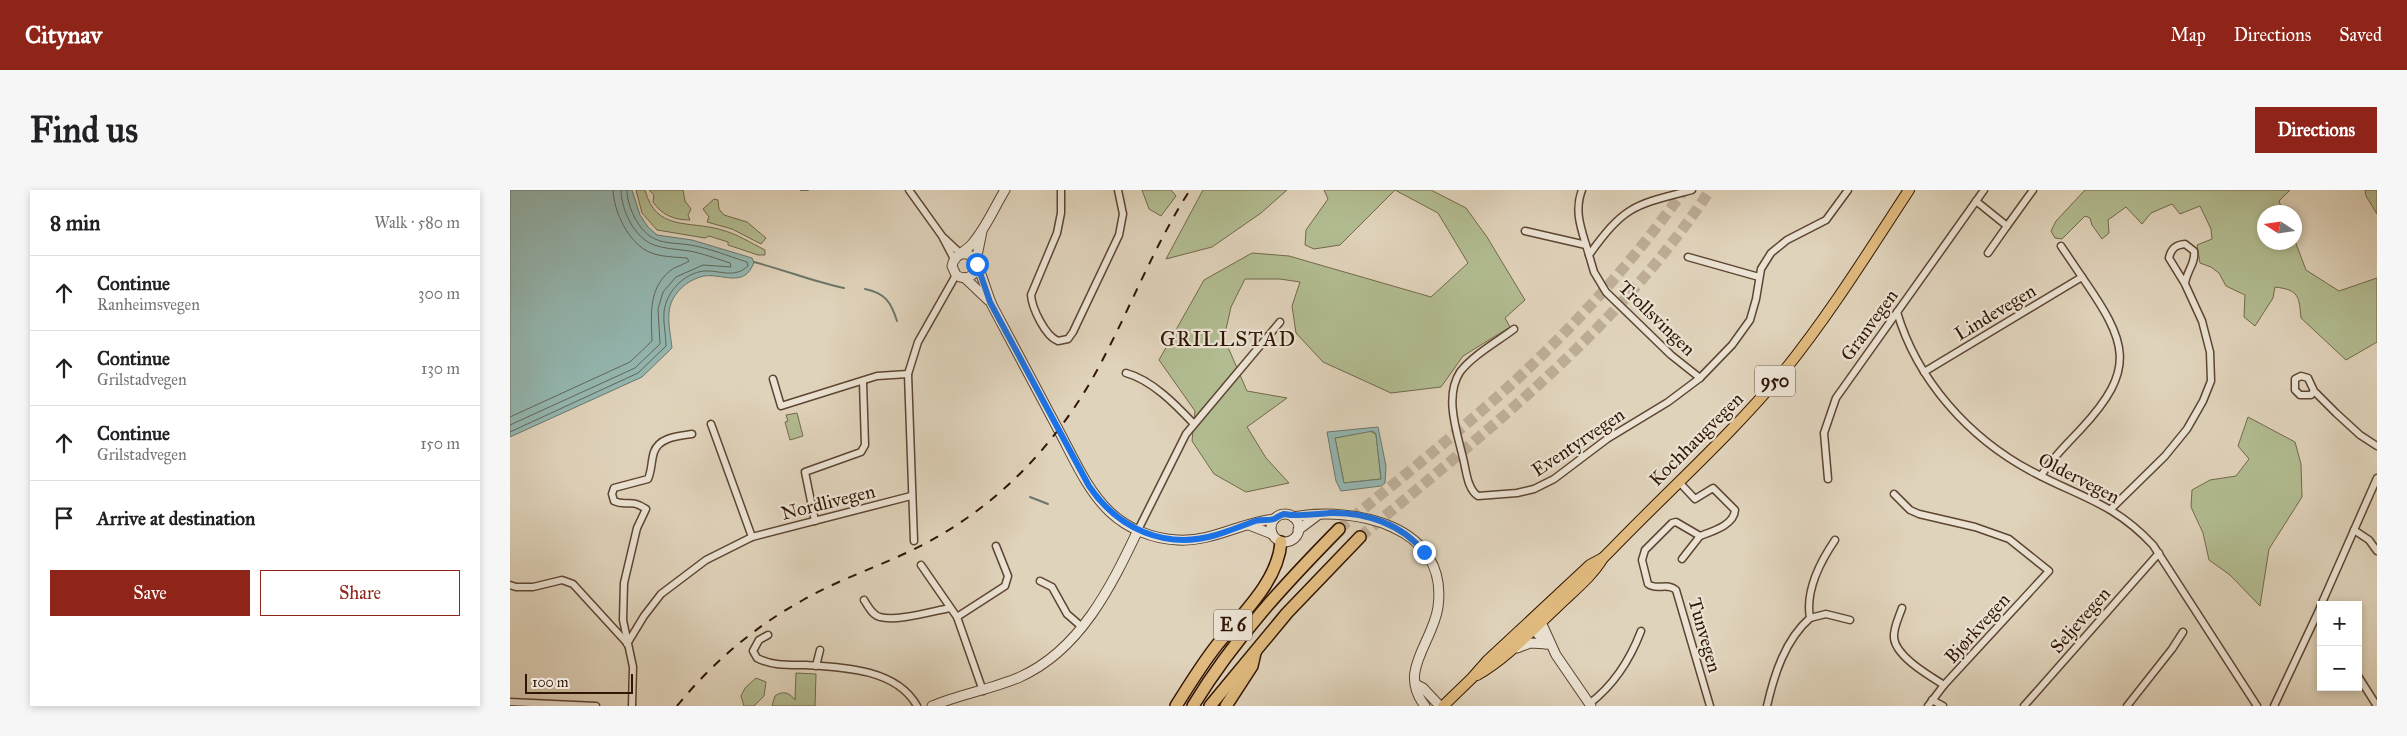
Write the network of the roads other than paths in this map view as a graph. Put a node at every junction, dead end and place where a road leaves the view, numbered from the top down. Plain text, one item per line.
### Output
1 (909, 190) edge
2 (1005, 190) edge
3 (1060, 190) edge
4 (1118, 190) edge
5 (1582, 190) edge
6 (1692, 190) edge
7 (1848, 190) edge
8 (1909, 190) edge
9 (1984, 190) edge
10 (2033, 190) edge
11 (1976, 201) junction
12 (2007, 226) junction
13 (982, 230) junction
14 (1525, 231) dead end
15 (1586, 245) junction
16 (2061, 246) dead end
17 (1988, 253) dead end
18 (1589, 255) junction
19 (957, 257) junction
20 (1688, 257) dead end
21 (976, 264) junction
22 (961, 277) junction
23 (1759, 277) junction
24 (2082, 277) junction
25 (2185, 284) junction
26 (990, 302) junction
27 (1897, 312) junction
28 (1280, 322) dead end
29 (1514, 329) dead end
30 (1924, 372) junction
31 (1126, 373) dead end
32 (908, 374) junction
33 (1700, 378) junction
34 (773, 379) dead end
35 (863, 382) junction
36 (2314, 391) dead end
37 (711, 424) dead end
38 (1194, 424) junction
39 (692, 434) dead end
40 (2377, 446) edge
41 (2041, 476) junction
42 (2377, 478) edge
43 (1828, 479) dead end
44 (1679, 482) junction
45 (1894, 494) dead end
46 (911, 496) junction
47 (2111, 509) junction
48 (1318, 515) junction
49 (1293, 517) junction
50 (1274, 519) junction
51 (815, 521) junction
52 (1249, 525) junction
53 (1340, 529) tunnel mouth
54 (1138, 530) junction
55 (1298, 530) junction
56 (2354, 530) junction
57 (2003, 534) dead end
58 (1700, 536) junction
59 (752, 537) junction
60 (1360, 537) tunnel mouth
61 (1277, 538) junction
62 (2009, 539) junction
63 (1835, 540) dead end
64 (914, 541) dead end
65 (996, 546) dead end
66 (2377, 551) edge
67 (2159, 553) junction
68 (1682, 559) dead end
69 (921, 565) dead end
70 (1040, 581) dead end
71 (510, 584) edge
72 (864, 600) dead end
73 (2323, 601) edge
74 (950, 608) junction
75 (1902, 608) dead end
76 (957, 617) junction
77 (1810, 618) junction
78 (1850, 620) dead end
79 (2317, 621) edge
80 (1536, 623) junction
81 (1082, 627) junction
82 (1641, 630) dead end
83 (2183, 632) dead end
84 (768, 634) dead end
85 (627, 644) junction
86 (1548, 644) junction
87 (1256, 649) junction
88 (820, 650) dead end
89 (1509, 651) junction
90 (816, 666) junction
91 (1472, 678) junction
92 (2362, 682) edge
93 (1417, 685) junction
94 (1944, 686) junction
95 (984, 691) junction
96 (510, 702) edge
97 (1930, 703) edge
98 (1589, 705) edge
99 (596, 706) edge
100 (632, 706) edge
101 (917, 706) edge
102 (932, 706) edge
103 (1176, 706) edge
104 (1193, 706) edge
105 (1210, 706) edge
106 (1226, 706) edge
107 (1425, 706) edge
108 (1442, 706) edge
109 (1710, 706) edge
110 (1767, 706) edge
111 (1943, 706) edge
112 (2024, 706) edge
113 (2127, 706) edge
114 (2256, 706) edge
115 (2274, 706) edge
116 (2377, 706) edge

1 - 19 street
2 - 13 street
3 - 4 street
5 - 15 street, Trollsvingen
6 - 18 street
7 - 23 street, Eventyrvegen
8 - 44 main road, Kochhaugvegen / 950
9 - 11 street, Granvegen
10 - 12 street
11 - 12 street
11 - 27 street, Granvegen
12 - 17 street
13 - 19 street
13 - 21 street
14 - 15 street
15 - 18 street, Trollsvingen
16 - 24 street
18 - 33 street, Trollsvingen
19 - 21 street
19 - 22 street
20 - 23 street
21 - 22 street
21 - 26 street
22 - 26 street
22 - 32 street
23 - 33 street, Eventyrvegen
24 - 30 street, Lindevegen
24 - 41 street
25 - 25 street
25 - 47 street
26 - 54 street
27 - 30 street, Oldervegen
27 - 43 street, Granvegen
28 - 38 street
29 - 33 street, Eventyrvegen
30 - 41 street, Oldervegen
31 - 38 street
32 - 35 street
32 - 46 street
34 - 35 street
35 - 51 street
36 - 40 street
37 - 59 street
38 - 54 street
39 - 85 street
41 - 47 street, Oldervegen
42 - 56 street
44 - 58 street
44 - 80 main road, Kochhaugvegen / 950
45 - 62 street
46 - 51 street, Nordlivegen
46 - 64 street
47 - 67 street, Oldervegen
48 - 49 street
48 - 55 street
48 - 93 street
49 - 50 street
49 - 55 street
50 - 52 street
50 - 61 street
51 - 59 street, Nordlivegen
52 - 54 street
52 - 61 street
53 - 104 highway, E 6
54 - 81 street
55 - 61 street
56 - 66 street
56 - 73 street
57 - 62 street
58 - 68 street
58 - 109 street, Tunvegen
59 - 85 street, Nordlivegen
60 - 87 highway, E 6
61 - 103 highway, E 6
62 - 94 street, Bjørkvegen
63 - 77 street
65 - 76 street
67 - 112 street, Seljevegen
67 - 114 street, Oldervegen
69 - 74 street
70 - 81 street
71 - 85 street
72 - 74 street
74 - 76 street
75 - 94 street
76 - 95 street
77 - 78 street
77 - 110 street
79 - 115 street
80 - 86 street
80 - 89 main road, Kochhaugvegen / 950
80 - 91 main road, Kochhaugvegen / 950
81 - 95 street
82 - 98 street
83 - 113 street
84 - 90 street
85 - 100 street
86 - 89 street
86 - 98 street
87 - 105 highway, E 6
87 - 106 highway, E 6
88 - 90 street
89 - 91 main road, Kochhaugvegen / 950
90 - 101 street
91 - 108 main road, Kochhaugvegen / 950
92 - 116 street
93 - 107 street
93 - 108 street
94 - 97 street, Bjørkvegen
95 - 102 street
96 - 99 street
97 - 111 street

